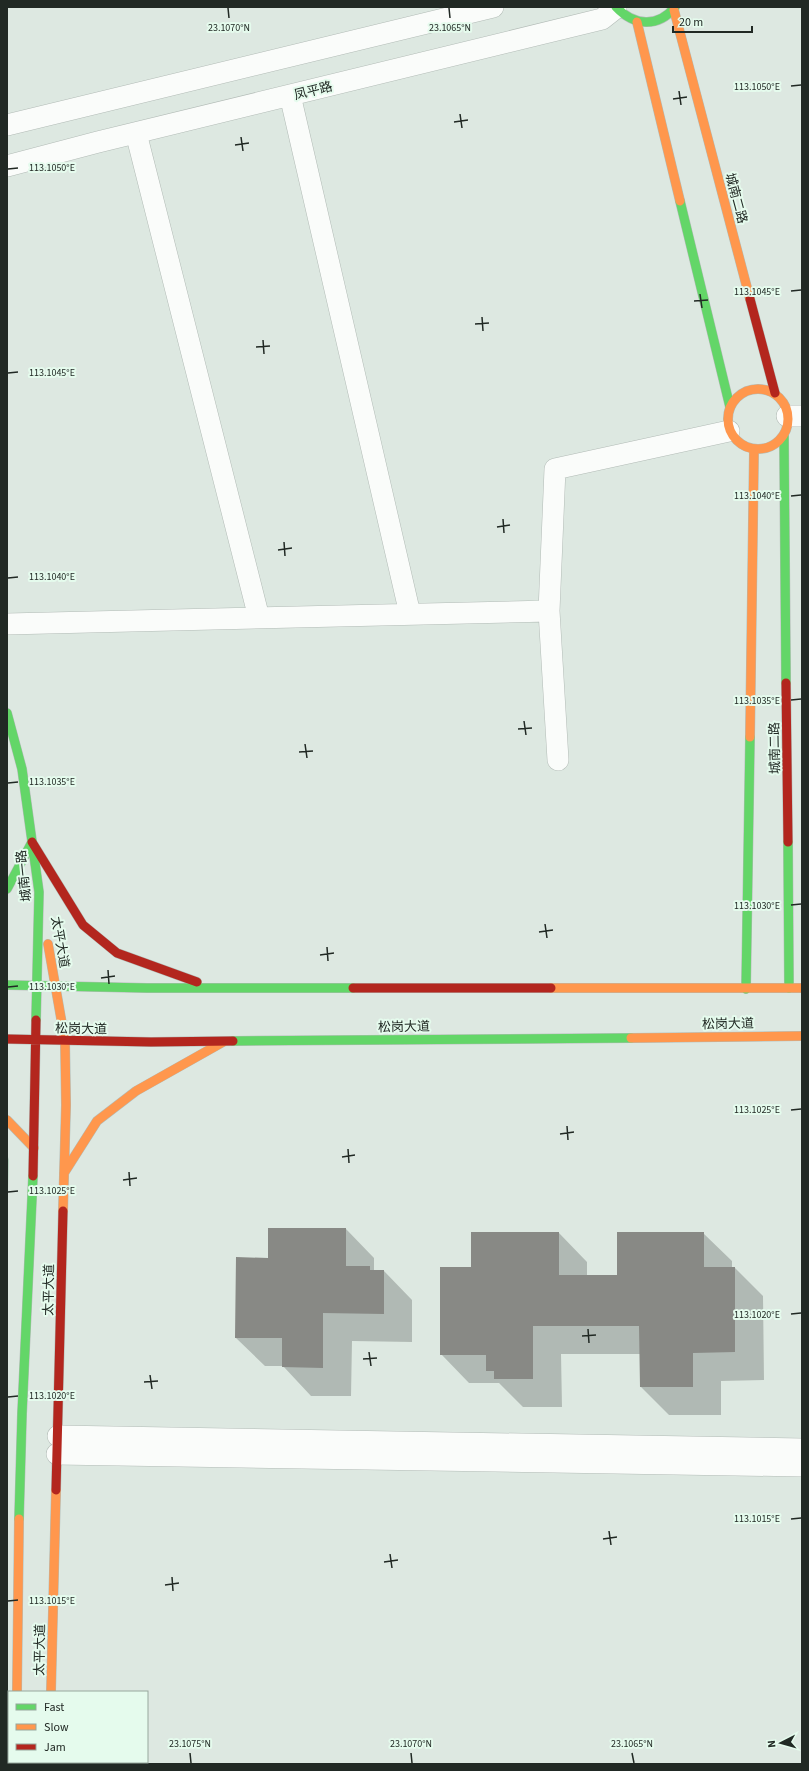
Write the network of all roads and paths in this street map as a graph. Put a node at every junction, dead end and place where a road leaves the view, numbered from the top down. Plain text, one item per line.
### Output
1 (493, 7) edge
2 (616, 8) edge
3 (675, 8) edge
4 (637, 22) junction
5 (290, 95) junction
6 (7, 124) edge
7 (136, 133) junction
8 (7, 166) edge
9 (775, 393) junction
10 (730, 407) junction
11 (794, 416) edge
12 (729, 431) junction
13 (784, 436) junction
14 (754, 450) junction
15 (549, 611) junction
16 (410, 614) junction
17 (259, 618) junction
18 (7, 624) edge
19 (7, 713) edge
20 (558, 760) dead end
21 (32, 842) junction
22 (7, 890) edge
23 (39, 892) junction
24 (7, 985) edge
25 (38, 985) junction
26 (56, 986) junction
27 (212, 988) junction
28 (789, 988) junction
29 (802, 988) edge
30 (746, 989) junction
31 (802, 1036) edge
32 (7, 1039) edge
33 (36, 1039) junction
34 (224, 1041) junction
35 (65, 1042) junction
36 (7, 1120) edge
37 (34, 1148) junction
38 (64, 1173) junction
39 (58, 1445) junction
40 (802, 1449) edge
41 (802, 1466) edge
42 (17, 1691) edge
43 (51, 1691) edge

1 - 6 street
2 - 4 street
2 - 5 street, 凤平路
3 - 4 street, 城南二路
3 - 9 street, 城南二路
4 - 10 street
5 - 7 street, 凤平路
5 - 16 street
7 - 8 street, 凤平路
7 - 17 street
9 - 10 street
9 - 11 street, 城南二路
10 - 12 street
11 - 13 street, 城南二路
12 - 14 street
12 - 15 street
13 - 14 street
13 - 28 street, 城南二路
14 - 30 street, 城南二路
15 - 16 street
15 - 20 street
16 - 17 street
17 - 18 street
19 - 21 street, 城南一路
21 - 22 street
21 - 23 street, 城南一路
21 - 27 street
23 - 25 street, 城南一路
23 - 26 street, 太平大道
24 - 25 street
25 - 26 street
25 - 33 street, 城南一路
26 - 27 street
26 - 35 street, 太平大道
27 - 30 street
28 - 29 street
28 - 30 street
31 - 34 street, 松岗大道
32 - 33 street, 松岗大道
33 - 35 street, 松岗大道
33 - 37 street, 城南一路
34 - 35 street, 松岗大道
34 - 38 street
35 - 38 street, 太平大道
36 - 37 street
37 - 42 street, 城南一路
38 - 39 street, 太平大道
39 - 40 street
39 - 41 street
39 - 43 street, 太平大道

